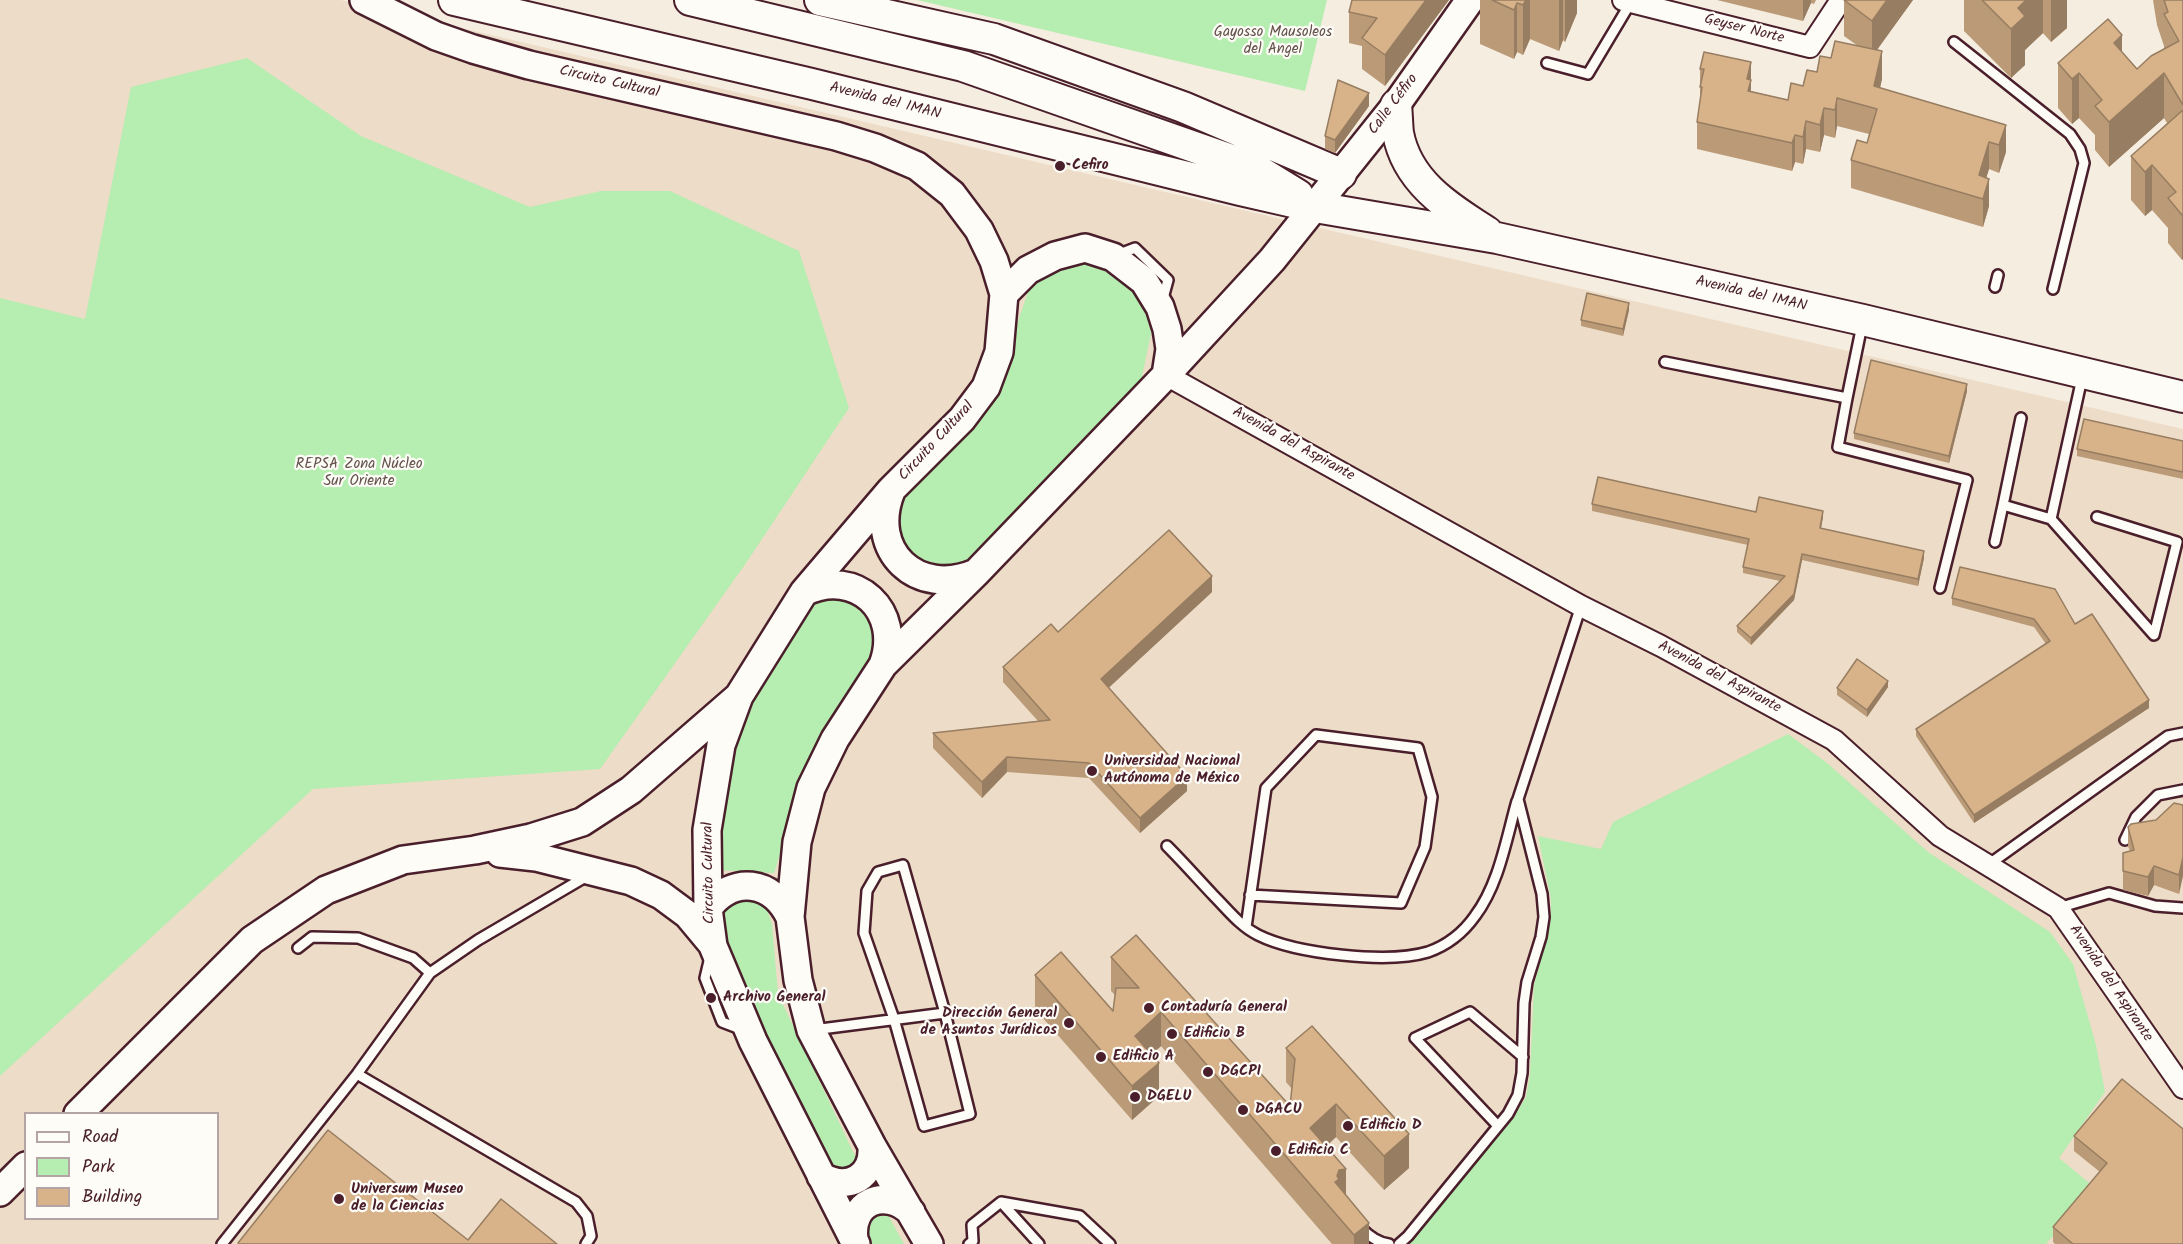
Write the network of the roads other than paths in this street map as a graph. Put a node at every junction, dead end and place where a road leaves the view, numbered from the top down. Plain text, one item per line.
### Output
1 (364, 0) edge
2 (454, 0) edge
3 (690, 0) edge
4 (820, 0) edge
5 (1470, 0) edge
6 (1841, 0) edge
7 (1627, 1) edge
8 (1954, 42) dead end
9 (1547, 63) dead end
10 (1396, 105) junction
11 (1341, 174) junction
12 (1315, 207) junction
13 (1497, 238) junction
14 (1998, 275) dead end
15 (1995, 287) dead end
16 (2053, 289) dead end
17 (1004, 294) junction
18 (1863, 320) junction
19 (1665, 362) dead end
20 (2083, 372) junction
21 (1166, 375) junction
22 (2183, 397) edge
23 (1847, 398) junction
24 (2021, 418) dead end
25 (891, 490) junction
26 (2003, 505) junction
27 (2097, 517) dead end
28 (2050, 519) junction
29 (1995, 542) dead end
30 (976, 573) junction
31 (1940, 588) dead end
32 (804, 592) junction
33 (1581, 606) junction
34 (883, 665) junction
35 (739, 696) junction
36 (2183, 733) edge
37 (2183, 790) edge
38 (1518, 799) junction
39 (2125, 840) dead end
40 (1167, 846) dead end
41 (475, 850) junction
42 (1988, 865) junction
43 (594, 872) junction
44 (1250, 895) junction
45 (708, 908) junction
46 (2058, 908) junction
47 (2183, 908) edge
48 (790, 916) junction
49 (1246, 927) junction
50 (713, 946) junction
51 (298, 948) dead end
52 (430, 973) junction
53 (945, 1013) junction
54 (894, 1019) junction
55 (811, 1030) junction
56 (1523, 1058) junction
57 (357, 1074) junction
58 (2183, 1088) edge
59 (79, 1112) edge
60 (1498, 1126) junction
61 (872, 1146) junction
62 (24, 1168) edge
63 (821, 1176) junction
64 (0, 1192) edge
65 (1001, 1202) junction
66 (911, 1212) junction
67 (1355, 1222) edge
68 (855, 1242) edge
69 (222, 1244) edge
70 (586, 1244) edge
71 (929, 1244) edge
72 (969, 1244) edge
73 (1039, 1244) edge
74 (1110, 1244) edge
75 (1389, 1244) edge
76 (1399, 1244) edge

1 - 17 street, Circuito Cultural
2 - 12 main road, Avenida del IMAN
3 - 12 main road, Avenida del IMAN
4 - 11 main road
5 - 10 street, Calle Céfiro
6 - 7 street, Geyser Norte
7 - 9 lane
8 - 16 lane
10 - 11 street, Calle Céfiro
10 - 13 main road
11 - 12 street, Calle Céfiro
12 - 13 main road, Avenida del IMAN
12 - 21 street
13 - 18 main road, Avenida del IMAN
14 - 15 lane
17 - 21 street
17 - 25 street, Circuito Cultural
18 - 20 main road, Avenida del IMAN
18 - 23 lane
19 - 23 lane
20 - 22 main road, Avenida del IMAN
20 - 28 lane
21 - 30 street
21 - 33 street, Avenida del Aspirante
23 - 31 lane
24 - 26 lane
25 - 30 street
25 - 32 street, Circuito Cultural
26 - 28 lane
26 - 29 lane
27 - 28 lane
30 - 34 street
32 - 34 street
32 - 35 street, Circuito Cultural
33 - 38 lane
33 - 42 street, Avenida del Aspirante
34 - 48 street
35 - 41 street
35 - 45 street, Circuito Cultural
36 - 42 lane
37 - 39 lane
38 - 49 lane
38 - 56 lane
40 - 49 lane
41 - 43 street
41 - 59 street
42 - 46 street, Avenida del Aspirante
43 - 50 street
43 - 52 lane
44 - 44 lane
44 - 49 lane
45 - 48 street
45 - 50 street, Circuito Cultural
46 - 47 lane
46 - 58 street, Avenida del Aspirante
48 - 55 street
50 - 63 street, Circuito Cultural
51 - 52 lane
52 - 57 lane
53 - 54 lane
53 - 54 lane
53 - 54 lane
54 - 55 lane
55 - 61 street
56 - 60 lane
56 - 60 lane
57 - 69 lane
57 - 70 lane
60 - 76 lane
61 - 63 street
61 - 66 street
62 - 64 street
63 - 68 street, Circuito Cultural
65 - 72 lane
65 - 73 lane
65 - 74 lane
66 - 68 street
66 - 71 street
67 - 75 lane

